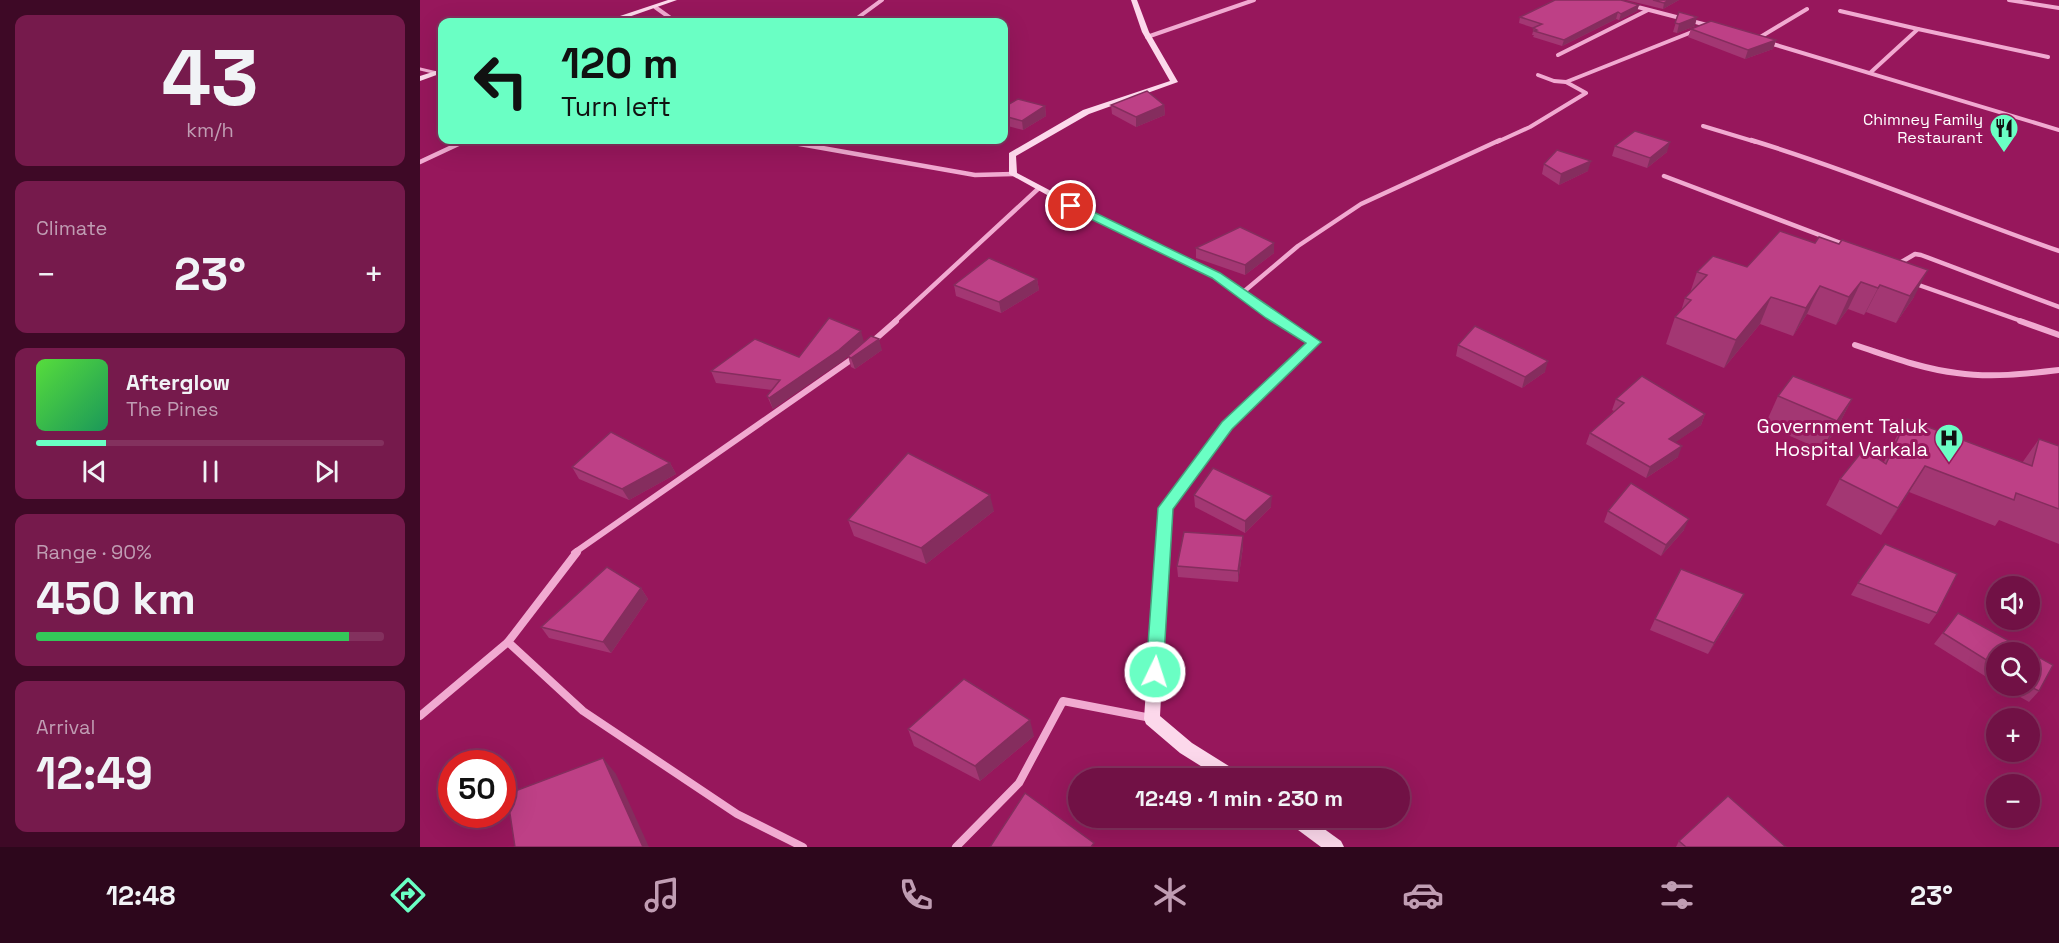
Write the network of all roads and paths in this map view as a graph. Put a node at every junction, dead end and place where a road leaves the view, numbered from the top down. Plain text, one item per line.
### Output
1 (674, 0) edge
2 (882, 0) edge
3 (1134, 0) edge
4 (1254, 0) edge
5 (2009, 0) edge
6 (1621, 2) edge
7 (655, 8) junction
8 (2059, 8) edge
9 (1648, 9) junction
10 (1807, 9) dead end
11 (1840, 11) dead end
12 (624, 18) edge
13 (670, 18) edge
14 (857, 18) edge
15 (1708, 25) junction
16 (1718, 28) edge
17 (1918, 29) junction
18 (1747, 36) edge
19 (1147, 37) junction
20 (1757, 39) junction
21 (1558, 55) dead end
22 (2048, 57) dead end
23 (420, 69) edge
24 (438, 72) edge
25 (438, 73) edge
26 (1870, 73) junction
27 (1538, 75) dead end
28 (420, 79) edge
29 (1566, 82) junction
30 (1703, 126) dead end
31 (2059, 130) edge
32 (459, 144) edge
33 (797, 144) edge
34 (420, 162) edge
35 (1013, 174) junction
36 (1664, 176) dead end
37 (1039, 188) junction
38 (1852, 247) edge
39 (2059, 251) edge
40 (1894, 264) edge
41 (1911, 282) edge
42 (1241, 294) junction
43 (2059, 307) edge
44 (2059, 335) edge
45 (1855, 345) dead end
46 (2059, 370) edge
47 (508, 642) junction
48 (420, 716) edge
49 (1152, 718) junction
50 (1218, 768) edge
51 (1309, 828) edge
52 (803, 847) edge
53 (956, 847) edge
54 (1335, 847) edge

1 - 7 main road
2 - 14 street
3 - 19 main road
4 - 19 street
5 - 8 street
6 - 9 street
7 - 12 main road
7 - 13 street
9 - 15 street
9 - 21 street
10 - 20 street
11 - 17 street
15 - 16 street
15 - 29 street
17 - 22 street
17 - 26 street
18 - 20 street
19 - 35 main road
20 - 26 street
23 - 24 lane
25 - 28 main road
26 - 31 street
27 - 29 street
29 - 42 street
30 - 39 street
32 - 34 street
33 - 35 street
35 - 37 main road
36 - 38 street
37 - 42 main road
37 - 47 street
40 - 43 street
41 - 44 street
42 - 49 main road
45 - 46 street
47 - 48 street
47 - 52 street
49 - 50 main road
49 - 53 street
51 - 54 main road

